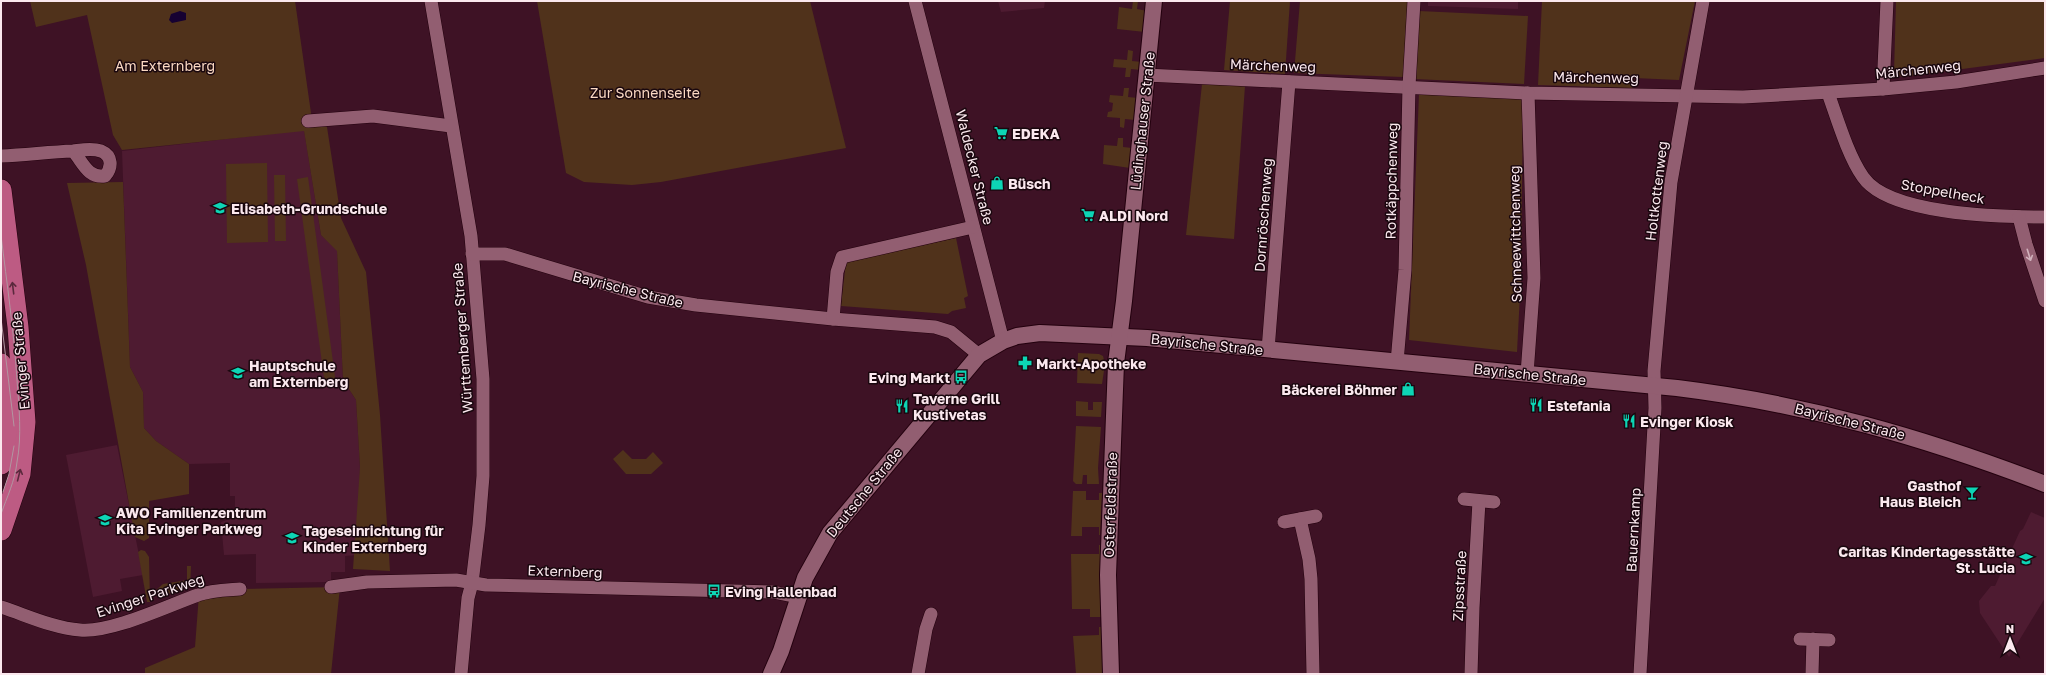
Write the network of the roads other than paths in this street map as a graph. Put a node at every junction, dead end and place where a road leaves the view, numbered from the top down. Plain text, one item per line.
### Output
1 (431, 1) edge
2 (915, 1) edge
3 (1154, 1) edge
4 (1414, 1) edge
5 (1704, 1) edge
6 (1887, 1) edge
7 (2045, 68) edge
8 (1146, 75) junction
9 (1289, 82) junction
10 (1409, 86) junction
11 (1883, 89) junction
12 (1528, 93) junction
13 (1828, 93) junction
14 (1686, 94) junction
15 (308, 121) dead end
16 (451, 126) junction
17 (73, 151) dead end
18 (1, 156) edge
19 (1, 190) edge
20 (2019, 217) junction
21 (2045, 217) edge
22 (973, 227) junction
23 (472, 254) junction
24 (2045, 301) edge
25 (833, 319) junction
26 (1120, 337) junction
27 (1003, 341) junction
28 (1268, 350) junction
29 (979, 355) junction
30 (1397, 362) junction
31 (1, 364) edge
32 (1527, 374) junction
33 (1655, 387) junction
34 (1, 464) edge
35 (2045, 484) edge
36 (1464, 499) dead end
37 (1479, 501) junction
38 (1494, 502) dead end
39 (1316, 516) dead end
40 (1300, 519) junction
41 (1284, 522) dead end
42 (1, 530) edge
43 (472, 583) junction
44 (331, 587) dead end
45 (240, 589) dead end
46 (798, 597) junction
47 (1, 607) edge
48 (932, 614) dead end
49 (1800, 638) dead end
50 (1813, 639) junction
51 (1829, 640) dead end
52 (460, 674) edge
53 (771, 674) edge
54 (918, 674) edge
55 (1111, 674) edge
56 (1314, 674) edge
57 (1471, 674) edge
58 (1640, 674) edge
59 (1812, 674) edge

1 - 16 street, Württemberger Straße
2 - 22 street, Waldecker Straße
3 - 8 street, Lüdinghauser Straße
4 - 10 street, Rotkäppchenweg
5 - 14 street, Holtkottenweg
6 - 11 street
7 - 11 street, Märchenweg
8 - 9 street, Märchenweg
8 - 26 street, Lüdinghauser Straße
9 - 10 street, Märchenweg
9 - 28 street, Dornröschenweg
10 - 12 street, Märchenweg
10 - 30 street, Rotkäppchenweg
11 - 13 street, Märchenweg
12 - 14 street, Märchenweg
12 - 32 street, Schneewittchenweg
13 - 14 street, Märchenweg
13 - 20 street, Stoppelheck
14 - 33 street, Holtkottenweg
15 - 16 street
16 - 23 street, Württemberger Straße
17 - 18 street
42 -> 19 main road, Evinger Straße
20 - 21 street, Stoppelheck
20 -> 24 street
22 - 25 street
22 - 27 street, Waldecker Straße
23 - 25 street, Bayrische Straße
23 - 43 street, Württemberger Straße
25 - 29 street, Bayrische Straße
26 - 27 street, Bayrische Straße
26 - 28 street, Bayrische Straße
26 - 55 street, Osterfeldstraße
27 - 29 street, Deutsche Straße
28 - 30 street, Bayrische Straße
29 - 46 street, Deutsche Straße
30 - 32 street, Bayrische Straße
31 - 34 main road, Evinger Straße
32 - 33 street, Bayrische Straße
33 - 35 street, Bayrische Straße
33 - 58 street, Bauernkamp
36 - 37 street
37 - 38 street
37 - 57 street, Zipsstraße
39 - 40 street
40 - 41 street
40 - 56 street
43 - 44 street, Externberg
43 - 46 street, Externberg
43 - 52 street, Württemberger Straße
45 - 47 street, Evinger Parkweg
46 - 53 street, Deutsche Straße
48 - 54 street
49 - 50 street
50 - 51 street
50 - 59 street

